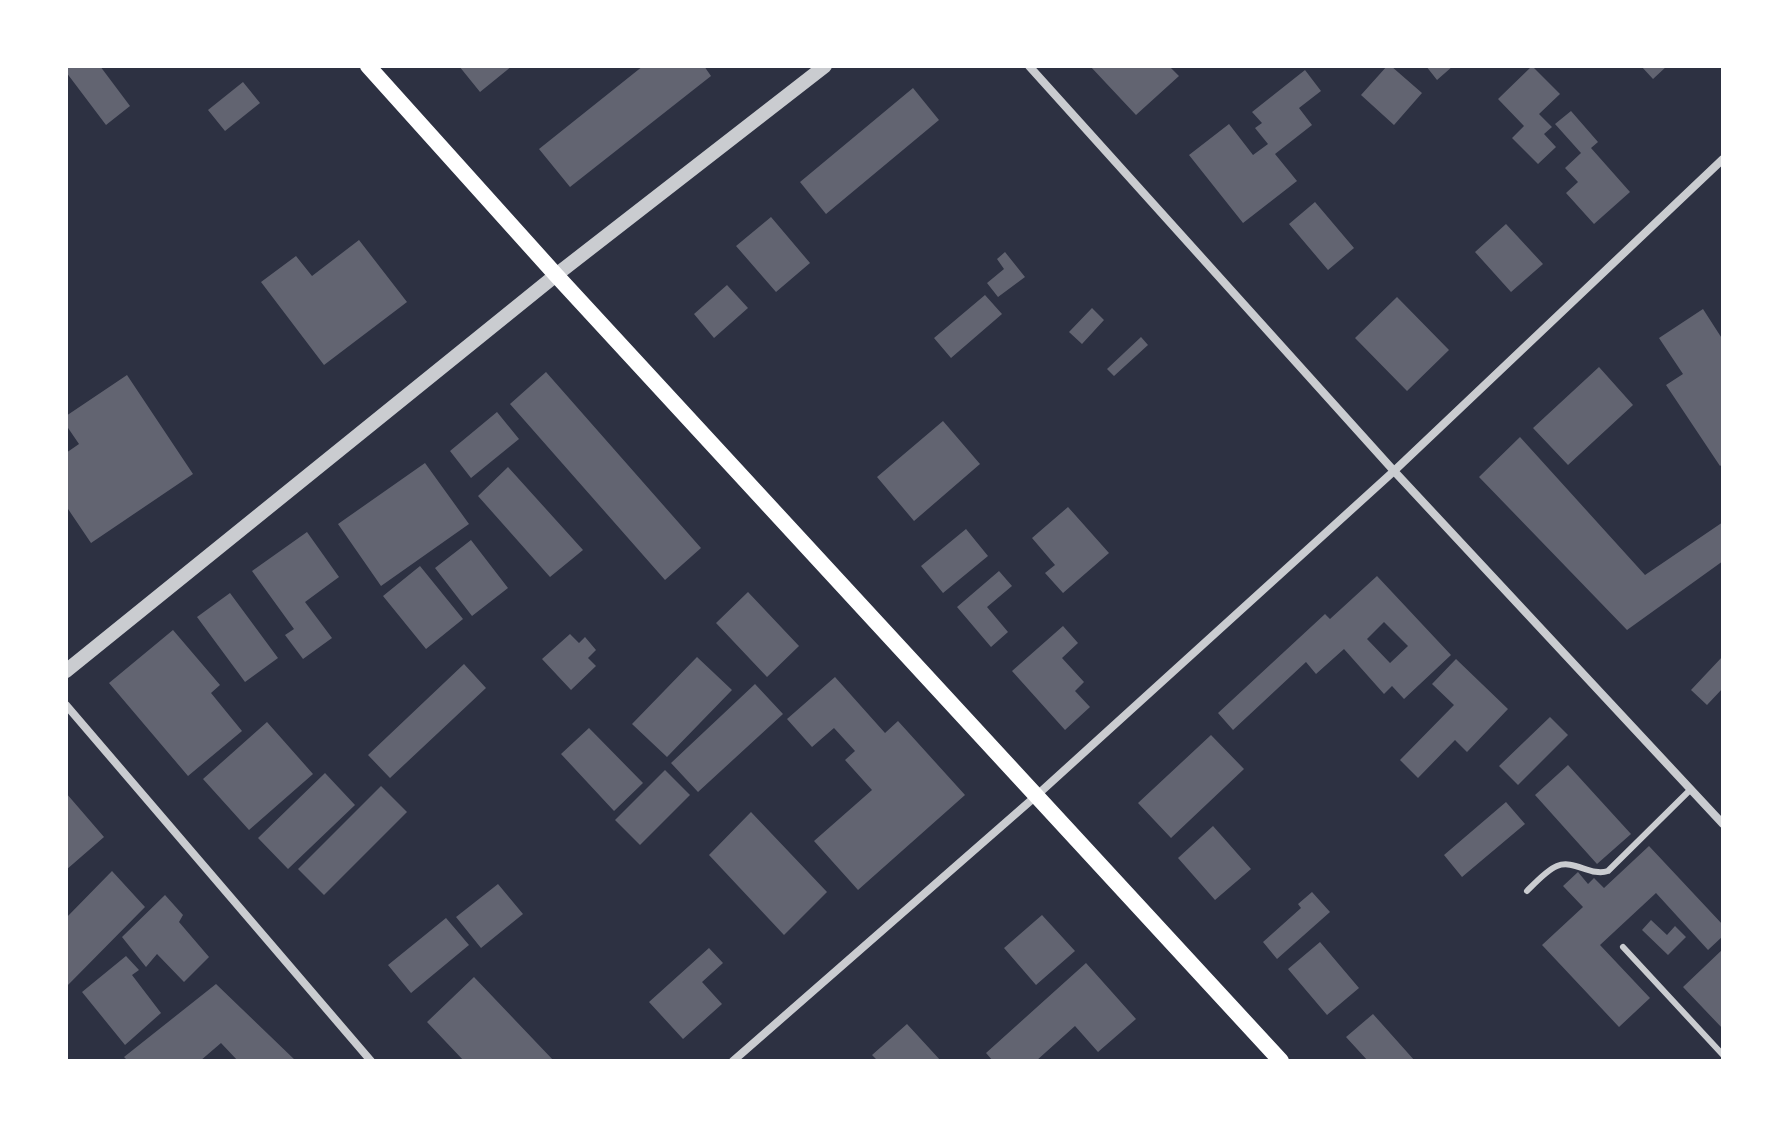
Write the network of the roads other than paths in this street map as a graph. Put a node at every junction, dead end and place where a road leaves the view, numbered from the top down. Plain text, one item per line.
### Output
1 (368, 66) edge
2 (825, 66) edge
3 (1029, 66) edge
4 (1723, 159) edge
5 (556, 275) junction
6 (1394, 471) junction
7 (66, 671) edge
8 (66, 705) edge
9 (1690, 790) junction
10 (1036, 796) junction
11 (1723, 824) edge
12 (1527, 891) dead end
13 (1623, 947) dead end
14 (1723, 1055) edge
15 (371, 1061) edge
16 (733, 1061) edge
17 (1281, 1061) edge

1 - 5 main road
2 - 5 street
3 - 6 street
4 - 6 street
5 - 7 street
5 - 10 main road
6 - 9 street
6 - 10 street
8 - 15 street
9 - 11 street
9 - 12 lane
10 - 16 street
10 - 17 main road
13 - 14 lane

